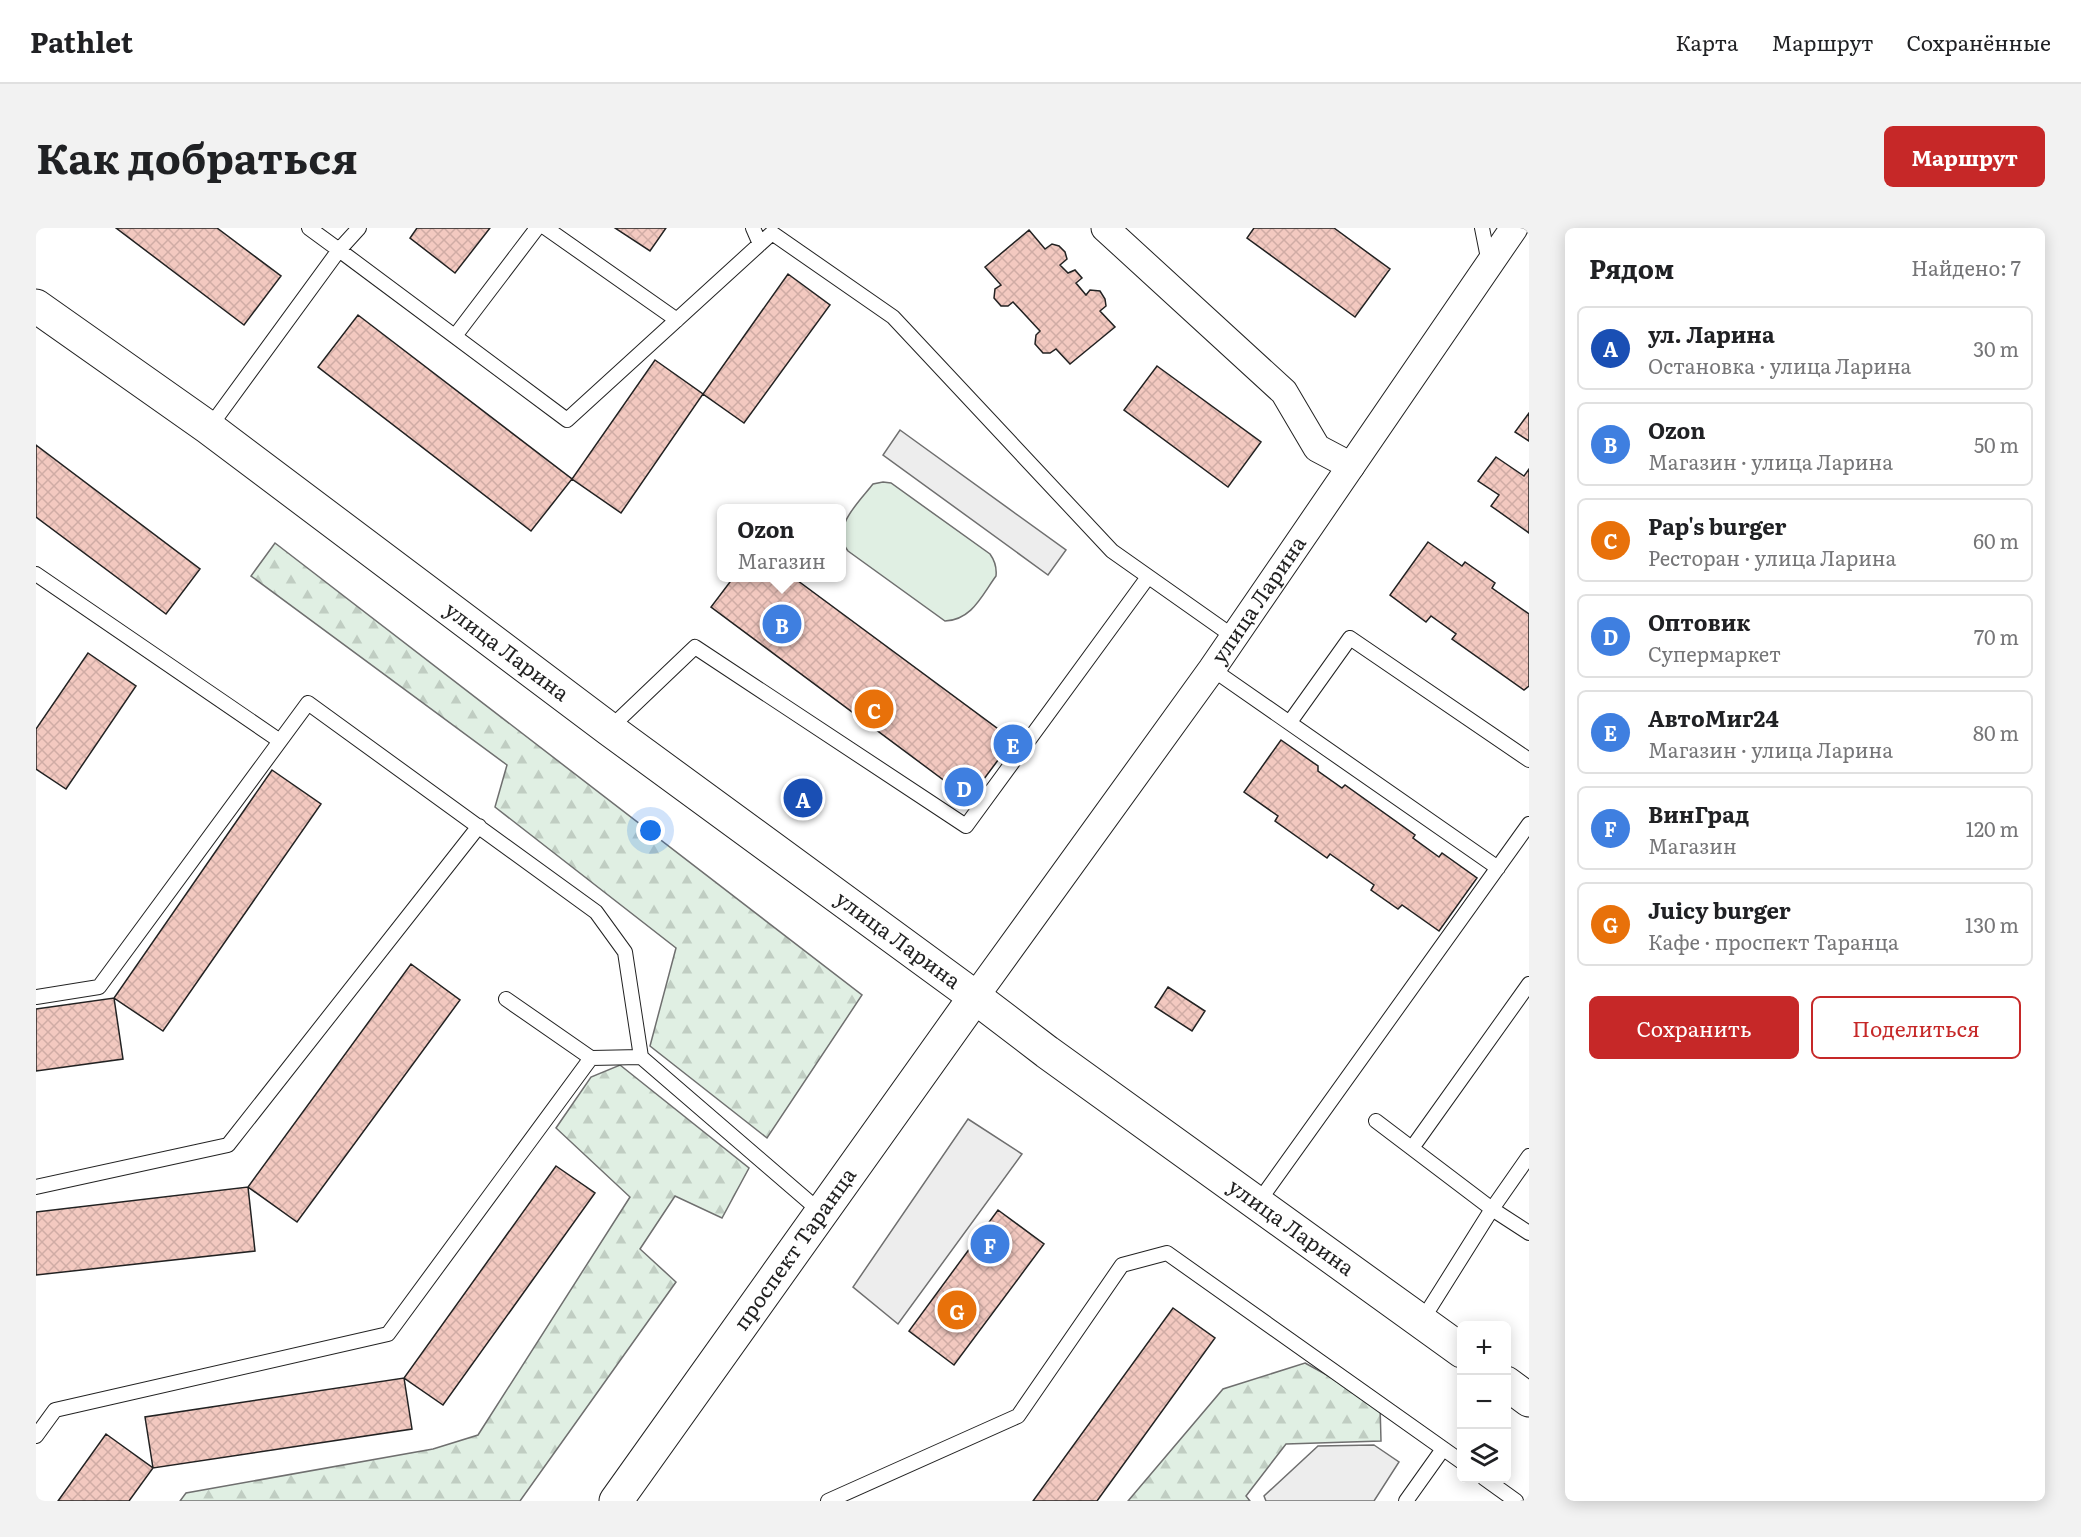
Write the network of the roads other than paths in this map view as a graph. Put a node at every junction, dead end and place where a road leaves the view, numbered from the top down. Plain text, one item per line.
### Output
1 (309, 228) edge
2 (359, 228) edge
3 (537, 228) edge
4 (546, 228) edge
5 (753, 228) edge
6 (1105, 228) edge
7 (1482, 228) edge
8 (1514, 228) edge
9 (760, 244) junction
10 (339, 250) junction
11 (1490, 265) junction
12 (36, 306) edge
13 (677, 320) junction
14 (455, 336) junction
15 (209, 428) junction
16 (1352, 466) junction
17 (36, 574) edge
18 (1148, 577) junction
19 (1234, 637) junction
20 (1212, 669) junction
21 (1290, 722) junction
22 (609, 729) junction
23 (280, 741) junction
24 (1529, 760) edge
25 (1529, 824) edge
26 (479, 826) junction
27 (1498, 868) junction
28 (1529, 984) edge
29 (36, 997) edge
30 (975, 997) junction
31 (506, 999) dead end
32 (641, 1057) junction
33 (591, 1058) junction
34 (1376, 1121) dead end
35 (1412, 1148) junction
36 (1529, 1156) edge
37 (36, 1187) edge
38 (1257, 1204) junction
39 (1492, 1209) junction
40 (822, 1213) junction
41 (1529, 1233) edge
42 (1421, 1322) junction
43 (1457, 1348) edge
44 (1511, 1387) edge
45 (1529, 1400) edge
46 (36, 1436) edge
47 (1443, 1449) junction
48 (1457, 1459) edge
49 (1490, 1483) edge
50 (616, 1501) edge
51 (828, 1501) edge
52 (1406, 1501) edge
53 (1516, 1501) edge

1 - 10 lane
2 - 10 lane
3 - 14 lane
4 - 13 lane
5 - 9 lane
6 - 16 street
7 - 11 lane
8 - 11 street, улица Ларина
9 - 13 lane
9 - 18 lane
10 - 14 lane
10 - 15 lane
11 - 16 street, улица Ларина
12 - 15 main road, улица Ларина
13 - 14 lane
15 - 22 main road, улица Ларина
16 - 19 street, улица Ларина
17 - 23 lane
18 - 19 lane
18 - 22 lane
19 - 20 street, улица Ларина
20 - 21 lane
20 - 30 street, улица Ларина
21 - 24 lane
21 - 27 lane
22 - 30 main road, улица Ларина
23 - 26 lane
23 - 29 lane
25 - 27 lane
26 - 32 lane
26 - 37 lane
27 - 38 lane
28 - 35 lane
30 - 38 main road, улица Ларина
30 - 40 main road, проспект Таранца
31 - 33 lane
32 - 33 lane
32 - 40 lane
33 - 46 lane
34 - 35 lane
35 - 39 lane
36 - 39 lane
38 - 42 main road, улица Ларина
39 - 41 lane
39 - 42 lane
40 - 50 main road, проспект Таранца
42 - 43 main road, улица Ларина
44 - 45 main road
47 - 48 lane
47 - 51 lane
47 - 52 lane
49 - 53 lane

